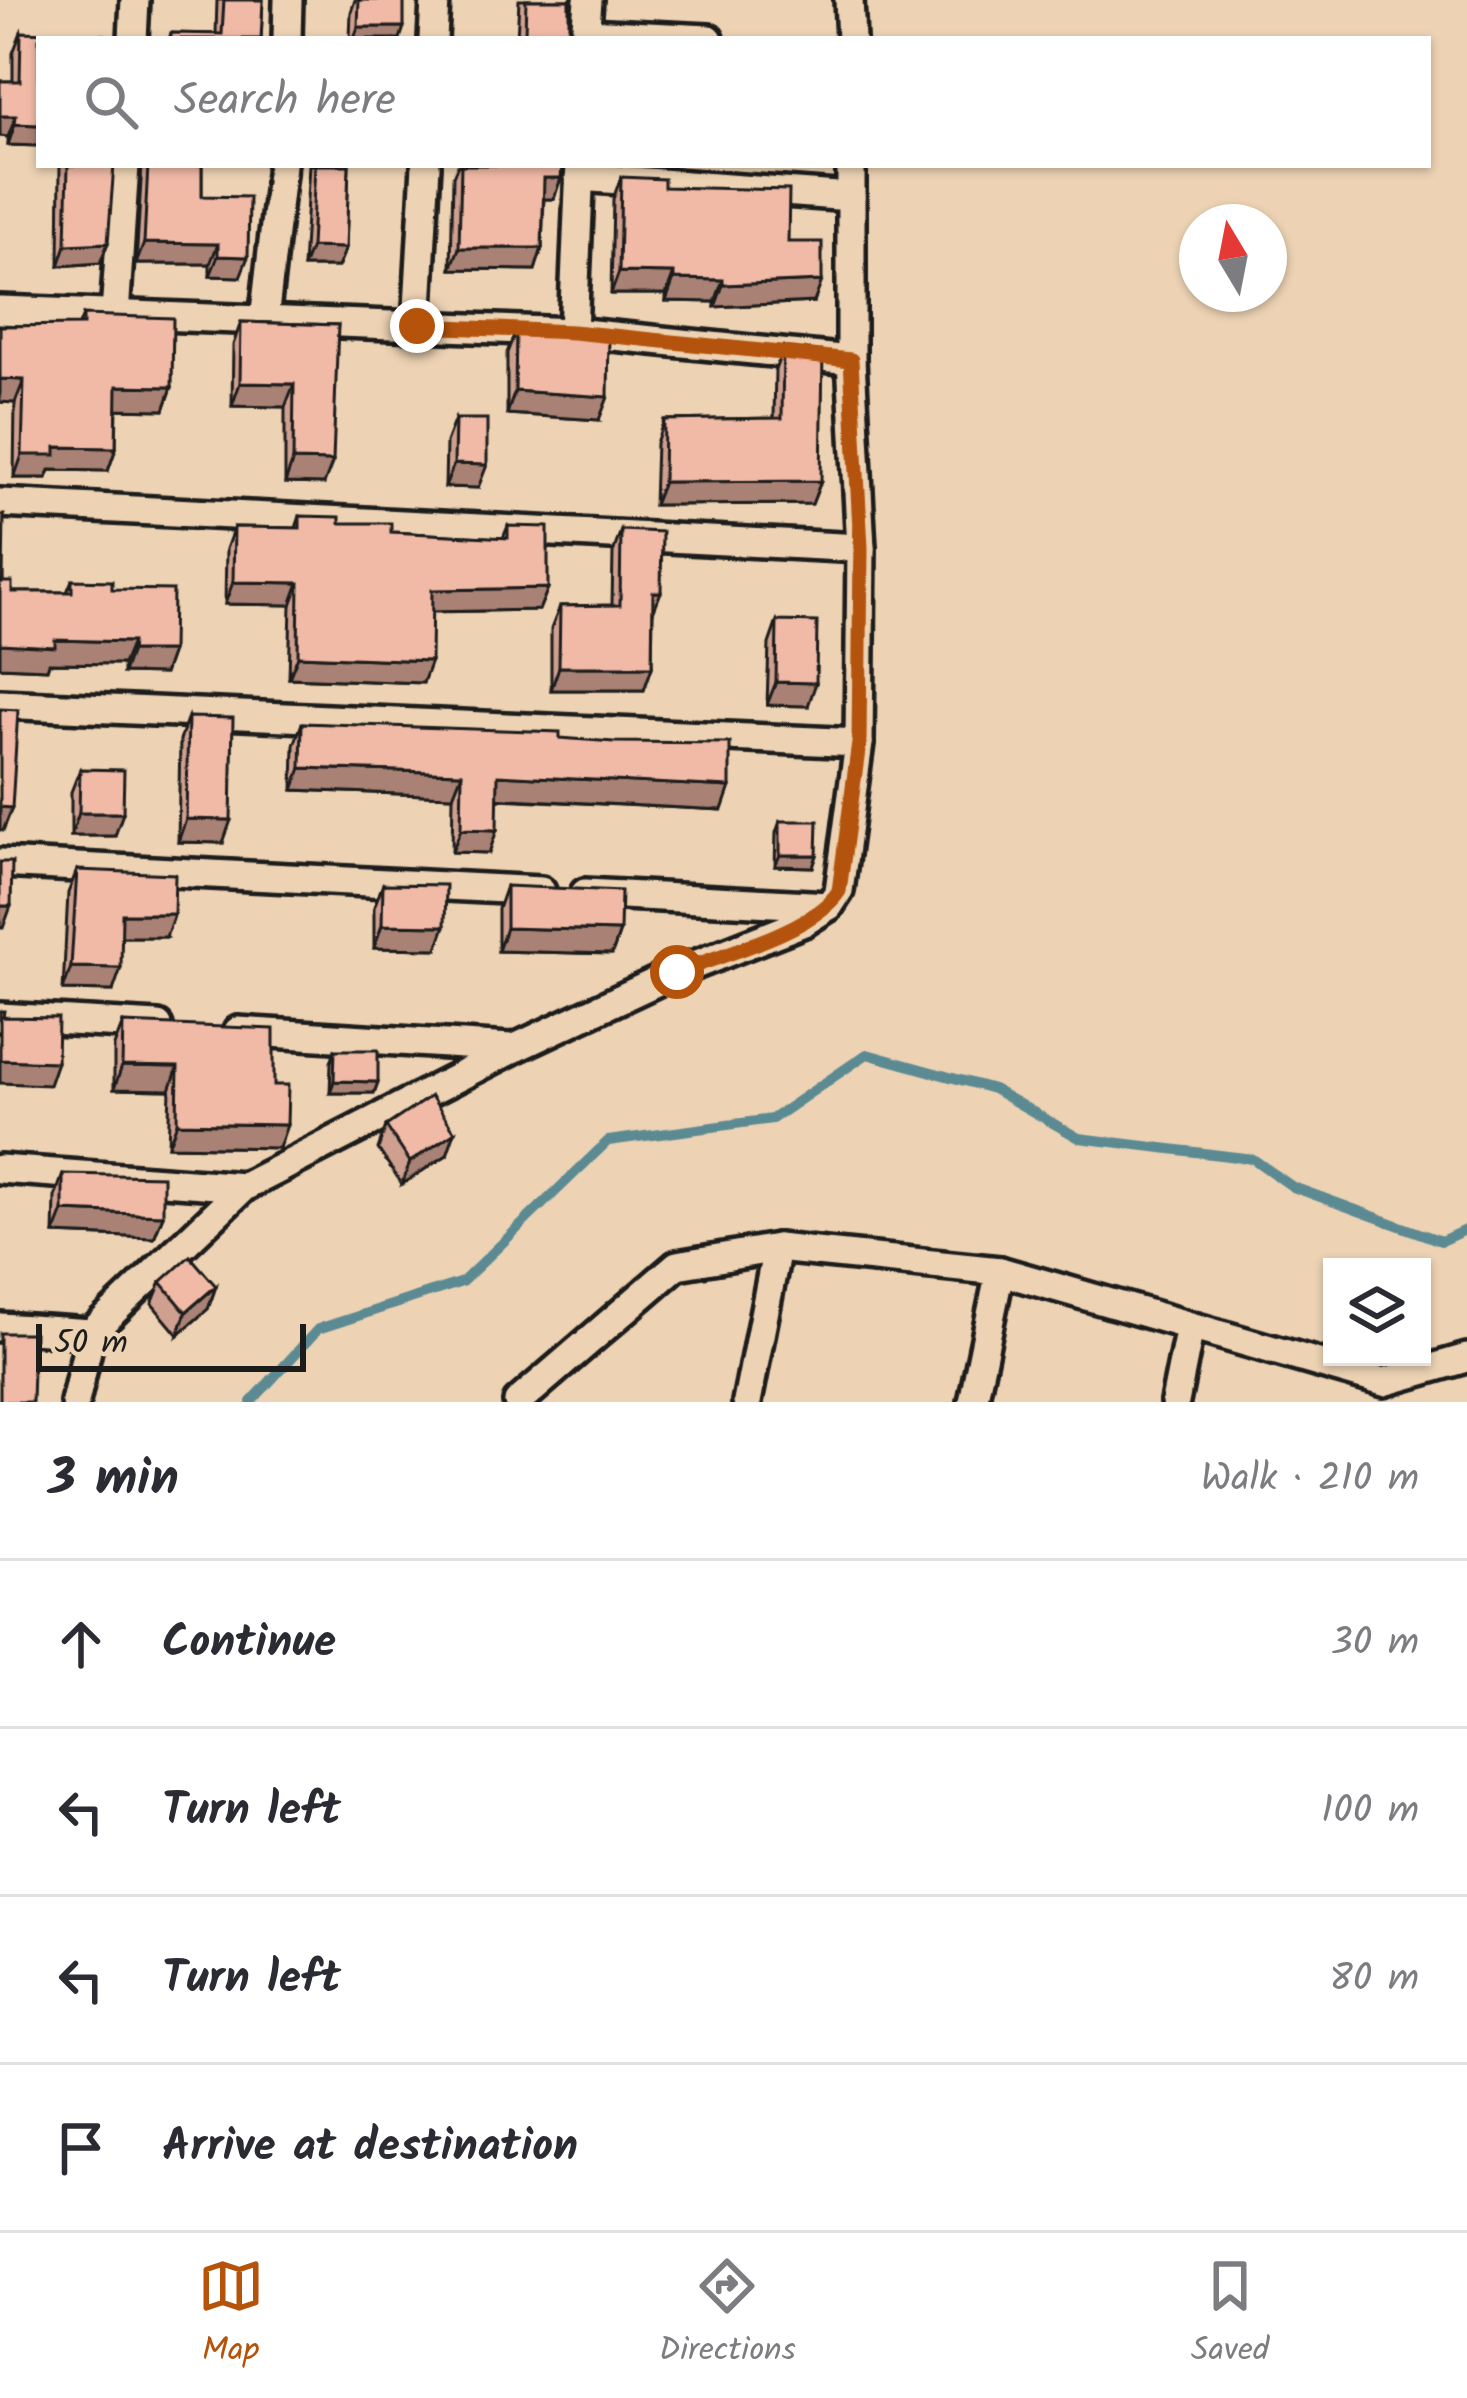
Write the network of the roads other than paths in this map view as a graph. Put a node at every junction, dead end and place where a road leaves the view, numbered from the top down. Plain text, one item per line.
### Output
1 (135, 0) edge
2 (288, 0) edge
3 (435, 0) edge
4 (588, 0) edge
5 (849, 0) edge
6 (133, 36) edge
7 (287, 36) edge
8 (433, 36) edge
9 (585, 36) edge
10 (851, 36) edge
11 (125, 168) edge
12 (283, 168) edge
13 (426, 168) edge
14 (851, 168) edge
15 (580, 171) edge
16 (851, 197) junction
17 (0, 310) edge
18 (116, 315) junction
19 (264, 320) junction
20 (417, 326) junction
21 (573, 332) junction
22 (851, 360) junction
23 (0, 502) edge
24 (861, 548) junction
25 (0, 704) edge
26 (859, 743) junction
27 (0, 863) edge
28 (829, 906) junction
29 (0, 1017) edge
30 (515, 1048) junction
31 (0, 1169) edge
32 (244, 1187) junction
33 (777, 1248) junction
34 (1000, 1271) junction
35 (0, 1327) edge
36 (1190, 1328) junction
37 (91, 1333) junction
38 (1467, 1358) edge
39 (1382, 1392) edge
40 (75, 1402) edge
41 (518, 1402) edge
42 (747, 1402) edge
43 (974, 1402) edge
44 (1174, 1402) edge

1 - 6 street
2 - 7 street
3 - 8 street
4 - 9 street
5 - 10 street
11 - 18 street
12 - 19 street
13 - 20 street
14 - 16 street
15 - 16 street
15 - 21 street
16 - 22 street
17 - 18 street
18 - 19 street
19 - 20 street
20 - 21 street
21 - 22 street
22 - 24 street
23 - 24 street
24 - 26 street
25 - 26 street
26 - 28 street
27 - 28 street
28 - 30 street
29 - 30 street
30 - 32 street
31 - 32 street
32 - 37 street
33 - 34 street
33 - 41 street
33 - 42 street
34 - 36 street
34 - 43 street
35 - 37 street
36 - 39 street
36 - 44 street
37 - 40 street
38 - 39 street

